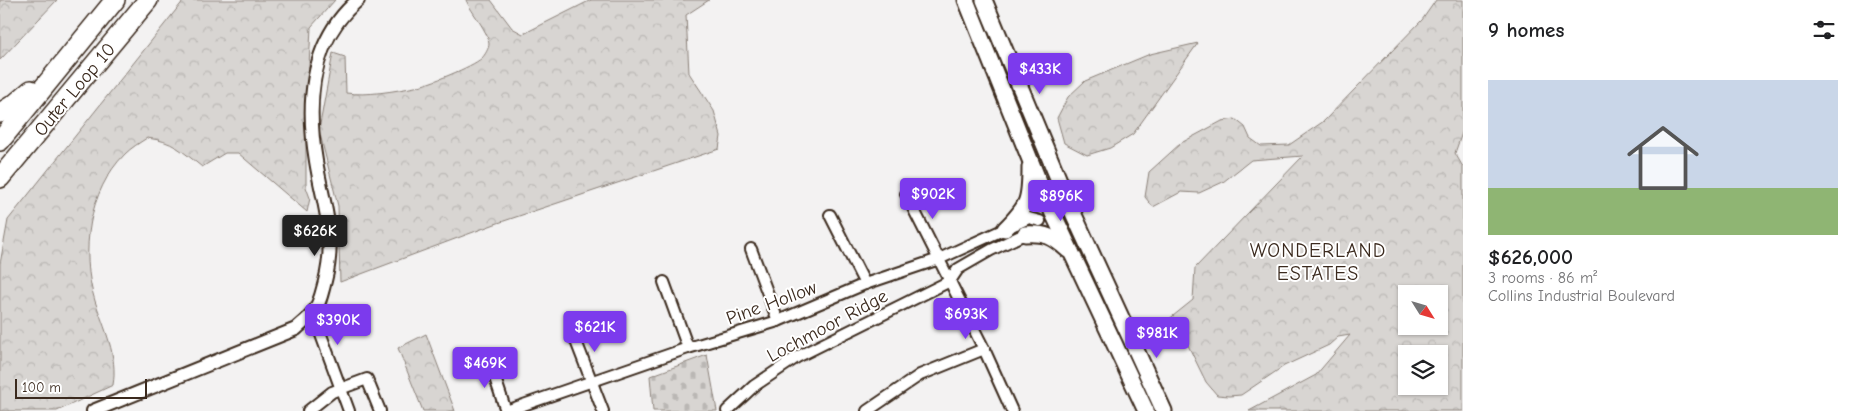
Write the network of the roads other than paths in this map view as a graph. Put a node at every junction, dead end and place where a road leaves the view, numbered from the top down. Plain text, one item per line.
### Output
1 (115, 0) edge
2 (148, 0) edge
3 (358, 0) edge
4 (966, 0) edge
5 (984, 0) edge
6 (63, 61) junction
7 (0, 113) edge
8 (46, 124) junction
9 (0, 141) edge
10 (1030, 158) junction
11 (0, 178) edge
12 (0, 189) edge
13 (906, 194) dead end
14 (1068, 202) junction
15 (830, 215) dead end
16 (1046, 217) junction
17 (1005, 228) junction
18 (1025, 234) junction
19 (750, 249) dead end
20 (1071, 253) junction
21 (939, 259) junction
22 (950, 281) junction
23 (664, 282) dead end
24 (864, 284) junction
25 (313, 313) junction
26 (778, 321) junction
27 (574, 336) dead end
28 (688, 348) junction
29 (984, 349) junction
30 (489, 360) dead end
31 (592, 381) junction
32 (340, 388) junction
33 (320, 407) edge
34 (92, 411) edge
35 (308, 411) edge
36 (349, 411) edge
37 (380, 411) edge
38 (506, 411) edge
39 (603, 411) edge
40 (727, 411) edge
41 (867, 411) edge
42 (1012, 411) edge
43 (1146, 411) edge
44 (1164, 411) edge

1 - 6 highway
2 - 8 highway, Outer Loop 10
3 - 25 street
4 - 10 main road
5 - 14 main road
6 - 7 highway
6 - 9 highway
8 - 11 highway, Outer Loop 10
8 - 12 highway
10 - 16 main road
10 - 17 main road
13 - 21 street
14 - 16 street
14 - 44 main road
15 - 24 street
16 - 17 street, Pine Hollow
16 - 18 street
16 - 20 main road
17 - 21 street, Pine Hollow
18 - 20 main road
18 - 22 street
19 - 26 street
20 - 43 main road
21 - 22 street
21 - 24 street, Pine Hollow
22 - 29 street
22 - 40 street, Lochmoor Ridge
23 - 28 street
24 - 26 street, Pine Hollow
25 - 32 street
25 - 34 street
26 - 28 street, Pine Hollow
27 - 31 street
28 - 31 street, Pine Hollow
29 - 41 street
29 - 42 street
30 - 38 street, Pine Hollow
31 - 38 street, Pine Hollow
31 - 39 street
32 - 33 street
32 - 36 street
32 - 37 street
33 - 35 street

